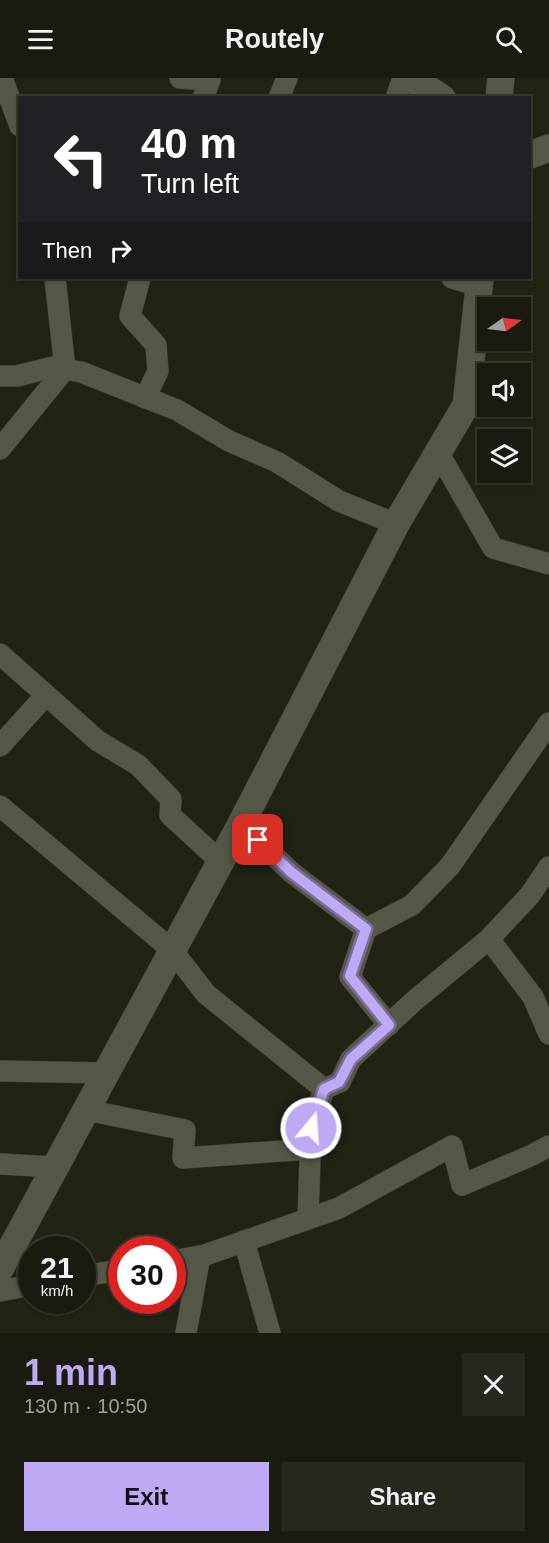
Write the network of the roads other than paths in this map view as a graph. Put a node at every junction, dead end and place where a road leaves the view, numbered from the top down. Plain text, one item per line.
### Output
1 (2, 78) edge
2 (180, 78) edge
3 (286, 78) edge
4 (403, 78) edge
5 (411, 78) edge
6 (501, 78) edge
7 (204, 96) edge
8 (280, 96) edge
9 (397, 96) edge
10 (439, 96) edge
11 (499, 96) edge
12 (18, 121) edge
13 (549, 148) edge
14 (531, 156) edge
15 (55, 279) edge
16 (140, 279) edge
17 (459, 279) edge
18 (480, 282) edge
19 (64, 369) junction
20 (0, 376) edge
21 (145, 398) junction
22 (0, 449) edge
23 (438, 452) junction
24 (396, 524) junction
25 (549, 564) edge
26 (0, 654) edge
27 (46, 695) junction
28 (549, 723) edge
29 (0, 746) edge
30 (0, 806) edge
31 (241, 824) junction
32 (220, 861) junction
33 (549, 867) edge
34 (366, 929) junction
35 (489, 939) junction
36 (172, 950) junction
37 (389, 1025) junction
38 (549, 1034) edge
39 (0, 1071) edge
40 (106, 1073) junction
41 (324, 1089) junction
42 (86, 1110) junction
43 (549, 1146) edge
44 (310, 1149) junction
45 (0, 1164) edge
46 (55, 1167) junction
47 (308, 1219) junction
48 (244, 1241) junction
49 (200, 1256) junction
50 (186, 1258) edge
51 (0, 1269) edge
52 (18, 1288) edge
53 (0, 1291) edge
54 (186, 1333) edge
55 (270, 1333) edge

1 - 12 street
2 - 7 street
3 - 8 street
4 - 9 street
5 - 10 street
6 - 11 street
13 - 14 street
15 - 19 street
16 - 21 street
17 - 18 street
18 - 23 street
19 - 20 street
19 - 21 street
19 - 22 street
21 - 24 street
23 - 24 street
23 - 25 street
24 - 31 street
26 - 27 street
27 - 29 street
27 - 32 street
28 - 34 street
30 - 36 street
31 - 32 street
31 - 34 street
32 - 36 street
33 - 35 street
34 - 37 street
35 - 37 street
35 - 38 street
36 - 40 street
36 - 41 street
37 - 41 street
39 - 40 street
40 - 42 street
41 - 44 street
42 - 44 street
42 - 46 street
43 - 47 street
44 - 47 street
45 - 46 street
46 - 51 street
47 - 48 street
48 - 49 street
48 - 55 street
49 - 50 street
49 - 54 street
52 - 53 street

